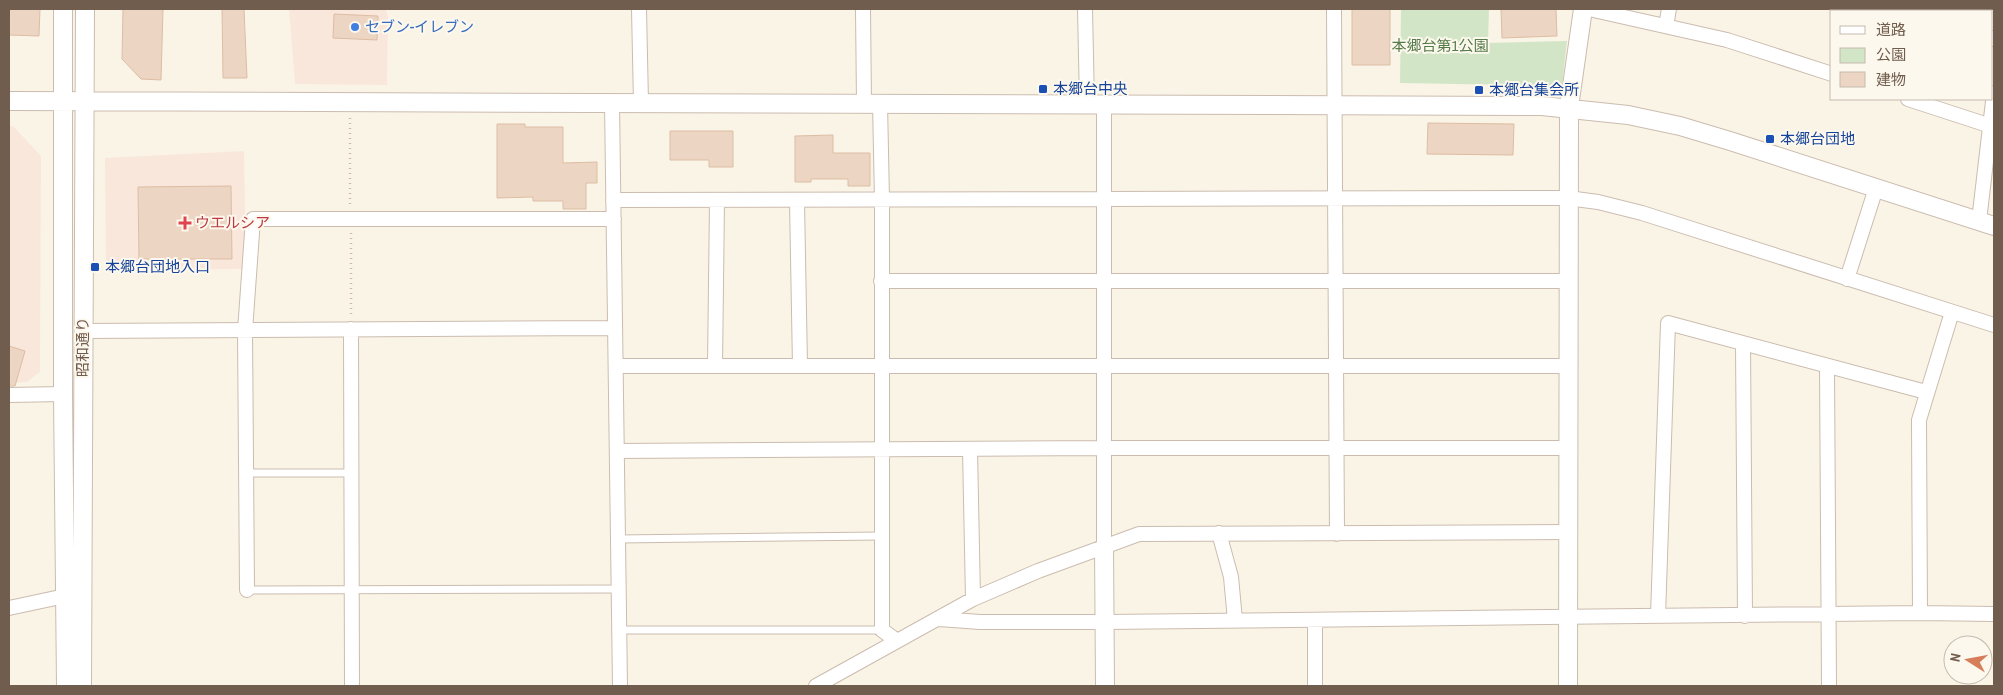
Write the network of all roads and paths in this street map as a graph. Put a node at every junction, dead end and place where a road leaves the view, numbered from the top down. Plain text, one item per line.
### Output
1 (64, 9) edge
2 (85, 9) edge
3 (639, 9) edge
4 (863, 9) edge
5 (1085, 9) edge
6 (1334, 9) edge
7 (1583, 9) edge
8 (1588, 9) edge
9 (1669, 9) edge
10 (1666, 26) junction
11 (1830, 73) edge
12 (1994, 93) edge
13 (1911, 100) edge
14 (9, 102) edge
15 (63, 103) junction
16 (85, 103) junction
17 (612, 103) junction
18 (640, 103) junction
19 (872, 104) junction
20 (1336, 104) junction
21 (1095, 105) junction
22 (1569, 108) junction
23 (1992, 126) edge
24 (1876, 188) junction
25 (1568, 198) junction
26 (1336, 199) junction
27 (613, 200) junction
28 (882, 200) junction
29 (1104, 200) junction
30 (717, 201) junction
31 (797, 201) junction
32 (614, 219) junction
33 (1986, 224) edge
34 (1847, 279) junction
35 (881, 281) junction
36 (1104, 281) junction
37 (1336, 281) junction
38 (1569, 281) junction
39 (1952, 312) junction
40 (1994, 325) edge
41 (615, 328) junction
42 (351, 329) junction
43 (83, 331) junction
44 (245, 331) junction
45 (1743, 344) junction
46 (616, 366) junction
47 (715, 366) junction
48 (800, 366) junction
49 (881, 366) junction
50 (1104, 366) junction
51 (1337, 366) junction
52 (1569, 366) junction
53 (1827, 367) junction
54 (1926, 392) junction
55 (63, 394) junction
56 (9, 395) edge
57 (1104, 448) junction
58 (1569, 448) junction
59 (970, 449) junction
60 (882, 450) junction
61 (1337, 450) junction
62 (617, 451) junction
63 (247, 473) junction
64 (351, 473) junction
65 (1568, 532) junction
66 (1219, 533) junction
67 (1338, 534) junction
68 (882, 536) junction
69 (618, 539) junction
70 (1104, 547) junction
71 (619, 589) junction
72 (247, 590) joint
73 (352, 591) junction
74 (65, 596) junction
75 (973, 599) junction
76 (9, 608) edge
77 (1920, 613) junction
78 (1994, 614) edge
79 (1828, 615) junction
80 (1658, 616) junction
81 (1745, 616) junction
82 (1569, 617) junction
83 (939, 619) junction
84 (1235, 620) junction
85 (1315, 620) junction
86 (1105, 622) junction
87 (619, 630) junction
88 (882, 630) junction
89 (897, 641) junction
90 (66, 686) edge
91 (82, 686) edge
92 (352, 686) edge
93 (620, 686) edge
94 (816, 686) edge
95 (1105, 686) edge
96 (1315, 686) edge
97 (1568, 686) edge
98 (1829, 686) edge

1 - 15 street, 昭和通り
2 - 16 street, 昭和通り
3 - 18 street
4 - 19 street
5 - 21 street
6 - 20 street
7 - 22 street
8 - 10 street
9 - 10 street
10 - 11 street
12 - 23 street
13 - 23 street
14 - 15 street
15 - 16 street
15 - 55 street, 昭和通り
16 - 17 street
16 - 43 street, 昭和通り
17 - 18 street
17 - 27 street
18 - 19 street
19 - 21 street
19 - 28 street
20 - 21 street
20 - 22 street
20 - 26 street
21 - 29 street
22 - 24 street
22 - 25 street
23 - 33 street
24 - 33 street
24 - 34 street
25 - 26 street
25 - 34 street
25 - 38 street
26 - 29 street
26 - 37 street
27 - 30 street
27 - 32 street
28 - 29 street
28 - 31 street
28 - 35 street
29 - 36 street
30 - 31 street
30 - 47 street
31 - 48 street
32 - 41 street
32 - 44 street
34 - 39 street
35 - 36 street
35 - 49 street
36 - 37 street
36 - 50 street
37 - 38 street
37 - 51 street
38 - 52 street
39 - 40 street
39 - 54 street
41 - 42 street
41 - 46 street
42 - 44 street
42 - 64 street
43 - 44 street
43 - 91 street, 昭和通り
44 - 63 street
45 - 53 street
45 - 80 street
45 - 81 street
46 - 47 street
46 - 62 street
47 - 48 street
48 - 49 street
49 - 50 street
49 - 60 street
50 - 51 street
50 - 57 street
51 - 52 street
51 - 61 street
52 - 58 street
53 - 54 street
53 - 79 street
54 - 77 street
55 - 56 street
55 - 74 street, 昭和通り
57 - 59 street
57 - 61 street
57 - 70 street
58 - 61 street
58 - 65 street
59 - 60 street
59 - 75 street
60 - 62 street
60 - 68 street
61 - 67 street
62 - 69 street
63 - 64 lane
63 - 72 street
64 - 73 street
65 - 67 street
65 - 82 street
66 - 67 street
66 - 70 street
66 - 84 street
68 - 69 lane
68 - 88 street
69 - 71 street
70 - 75 street
70 - 86 street
71 - 73 lane
71 - 87 street
72 - 73 lane
73 - 92 street
74 - 76 street
74 - 90 street, 昭和通り
75 - 83 street
77 - 78 street
77 - 79 street
79 - 81 street
79 - 98 street
80 - 81 street
80 - 82 street
82 - 85 street
82 - 97 street
83 - 86 street
83 - 89 street
84 - 85 street
84 - 86 street
85 - 96 street
86 - 95 street
87 - 88 lane
87 - 93 street
88 - 89 street
89 - 94 street

